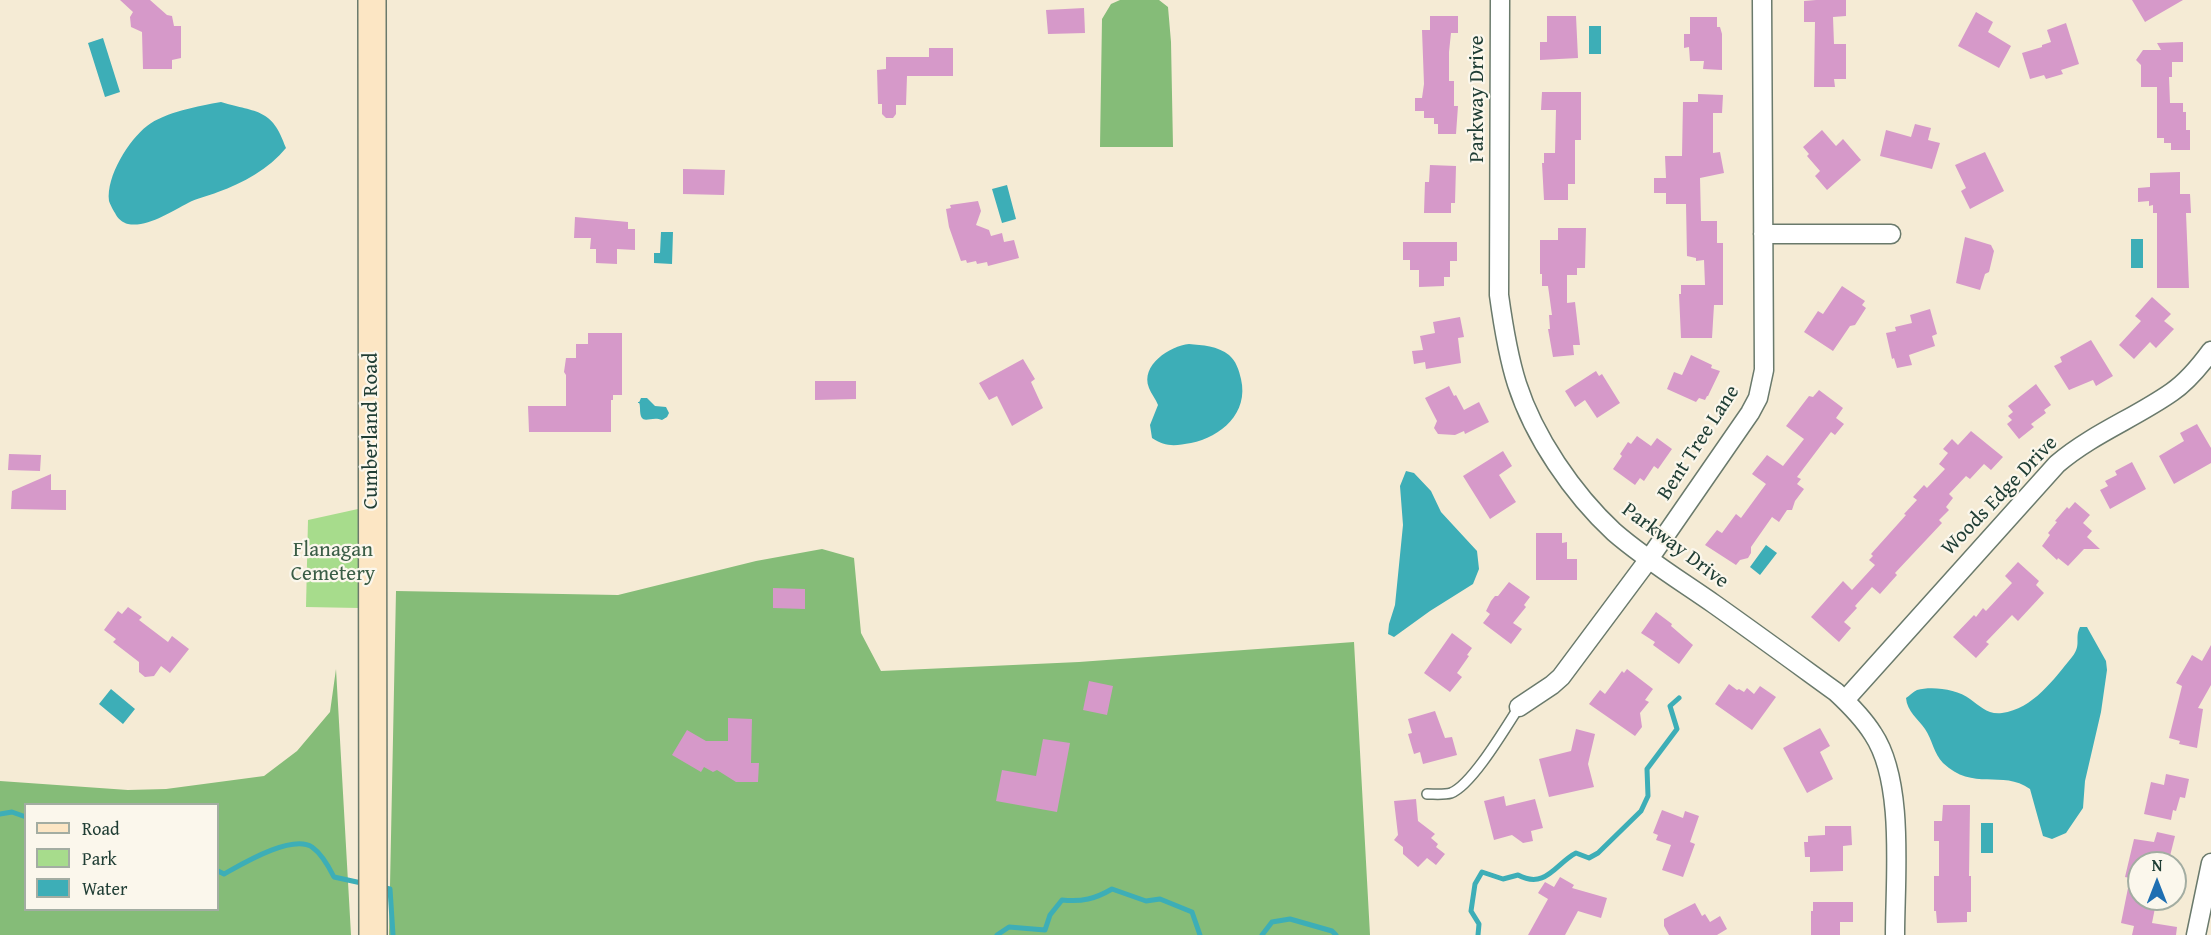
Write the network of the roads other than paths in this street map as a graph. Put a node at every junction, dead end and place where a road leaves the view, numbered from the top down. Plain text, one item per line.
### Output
1 (372, 0) edge
2 (1500, 0) edge
3 (1762, 0) edge
4 (1763, 234) junction
5 (1891, 234) dead end
6 (2211, 351) edge
7 (1649, 559) junction
8 (1845, 700) junction
9 (1519, 707) joint
10 (1427, 794) dead end
11 (2211, 863) edge
12 (373, 935) edge
13 (1895, 935) edge
14 (2196, 935) edge

1 - 12 main road, Cumberland Road
2 - 7 street, Parkway Drive
3 - 4 street, Bent Tree Lane
4 - 5 street
4 - 7 street, Bent Tree Lane
6 - 8 street, Woods Edge Drive
7 - 8 street, Parkway Drive
7 - 9 street, Bent Tree Lane
8 - 13 street, Parkway Drive
9 - 10 lane
11 - 14 street

